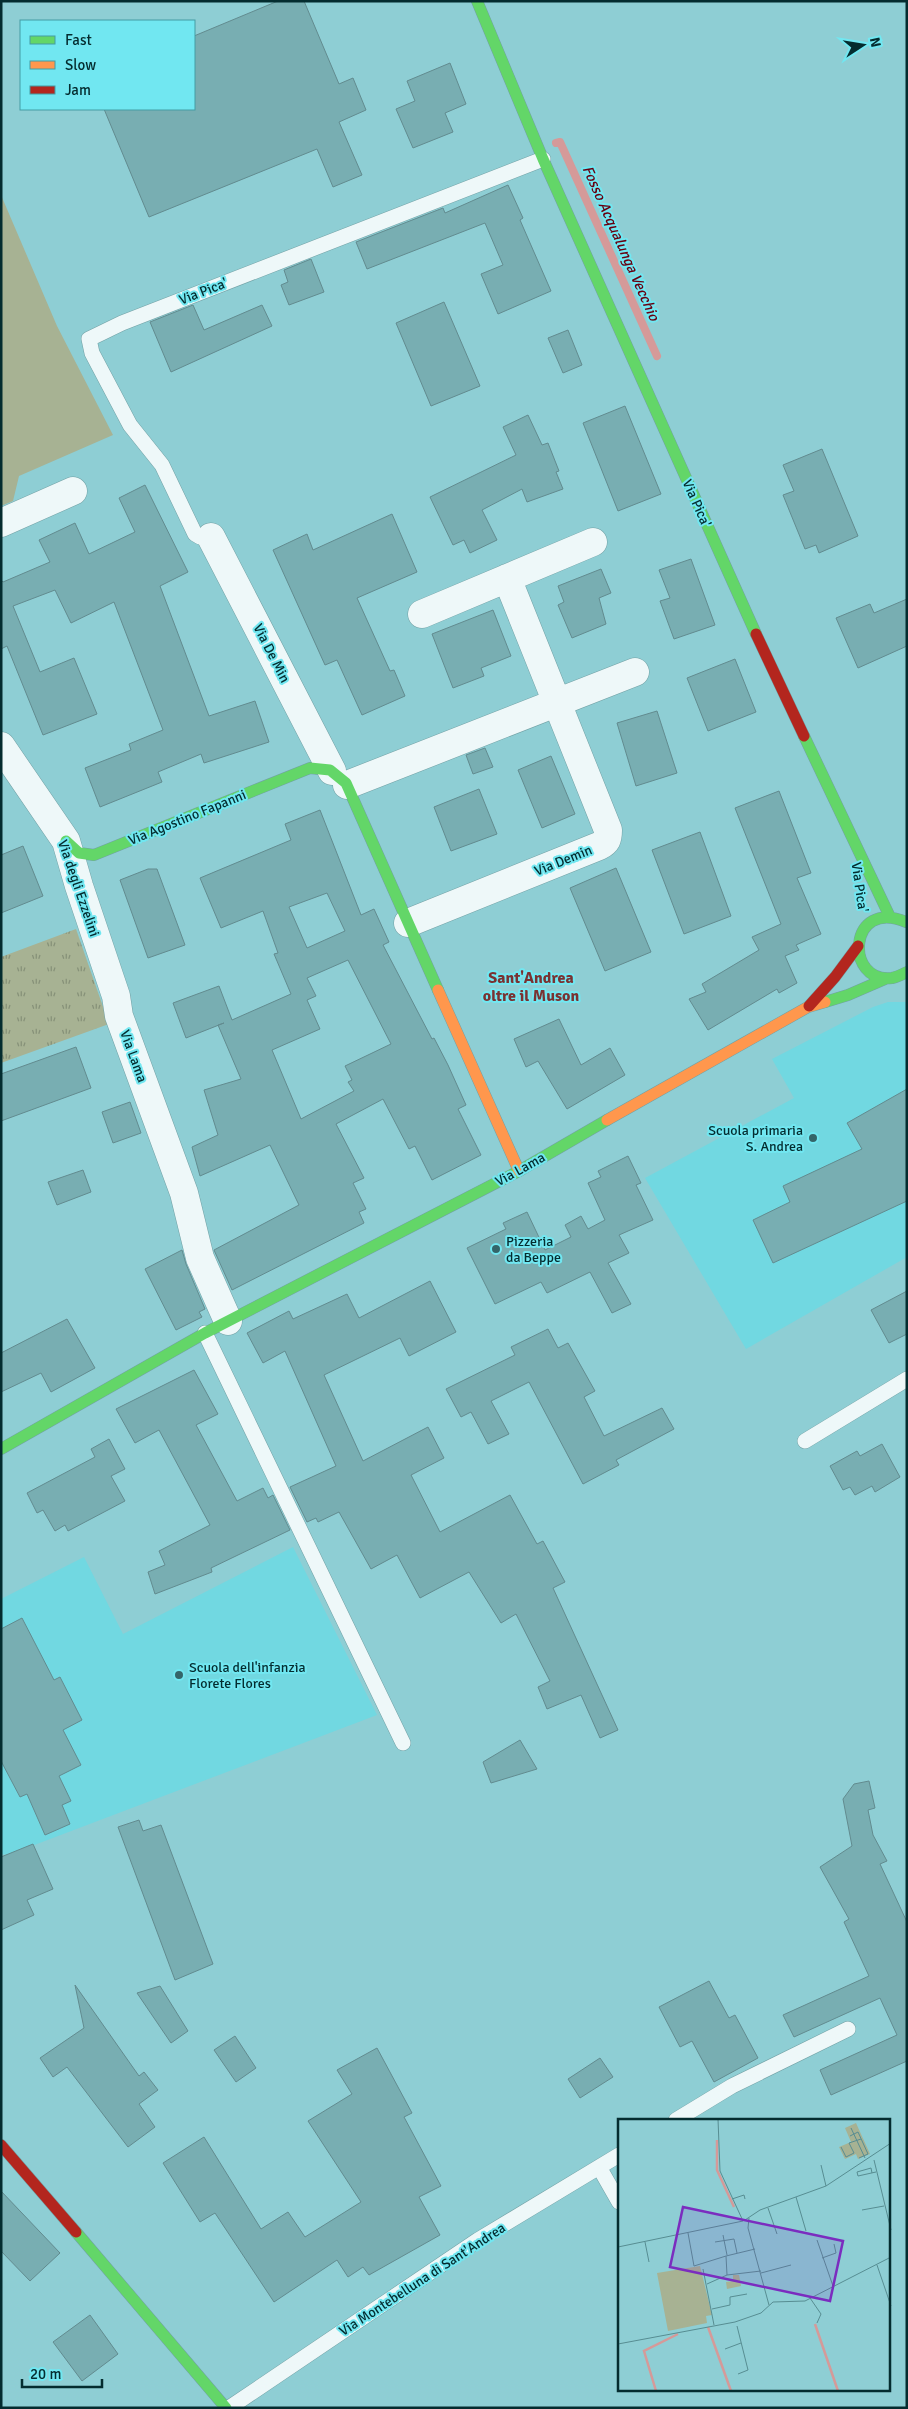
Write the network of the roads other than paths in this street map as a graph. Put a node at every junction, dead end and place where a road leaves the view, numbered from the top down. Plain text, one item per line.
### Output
1 (477, 1) edge
2 (543, 159) junction
3 (72, 491) dead end
4 (1, 523) edge
5 (212, 536) joint
6 (593, 542) dead end
7 (506, 578) junction
8 (422, 614) dead end
9 (635, 672) dead end
10 (555, 703) junction
11 (1, 746) edge
12 (330, 775) junction
13 (66, 841) junction
14 (854, 845) junction
15 (861, 881) dead end
16 (865, 912) dead end
17 (895, 915) junction
18 (408, 923) junction
19 (907, 923) edge
20 (864, 929) junction
21 (858, 946) junction
22 (905, 975) edge
23 (885, 978) junction
24 (808, 1007) junction
25 (119, 1016) joint
26 (519, 1171) junction
27 (216, 1327) junction
28 (907, 1379) edge
29 (805, 1441) dead end
30 (1, 1450) edge
31 (403, 1743) dead end
32 (848, 2029) dead end
33 (678, 2119) edge
34 (1, 2144) edge
35 (618, 2156) edge
36 (599, 2167) junction
37 (618, 2200) edge
38 (227, 2408) edge

1 - 2 street, Via Pica'
2 - 5 lane, Via Pica'
2 - 14 street, Via Pica'
3 - 4 street
5 - 12 street, Via De Min
6 - 7 street
7 - 8 street
7 - 10 street
9 - 10 street, Via Agostino Fapanni
10 - 12 street, Via Agostino Fapanni
10 - 18 street, Via Demin
11 - 13 street, Via degli Ezzelini
12 - 13 street, Via Agostino Fapanni
12 - 18 street
13 - 25 street, Via degli Ezzelini
14 - 15 street, Via Pica'
14 - 17 street, Via Pica'
16 - 20 street, Via Pica'
17 - 19 street
17 - 20 street
18 - 26 street
20 - 21 street, Via Pica'
21 - 23 street
21 - 24 street, Via Lama
22 - 23 street, Via Lama
23 - 24 street, Via Lama
24 - 26 street, Via Lama
25 - 27 street, Via Lama
26 - 27 street, Via Lama
27 - 30 street, Via Lama
27 - 31 lane
28 - 29 lane
32 - 33 lane
34 - 38 street, Via Montebelluna di Sant'Andrea
35 - 36 lane, Via Montebelluna di Sant'Andrea
36 - 37 lane
36 - 38 lane, Via Montebelluna di Sant'Andrea

